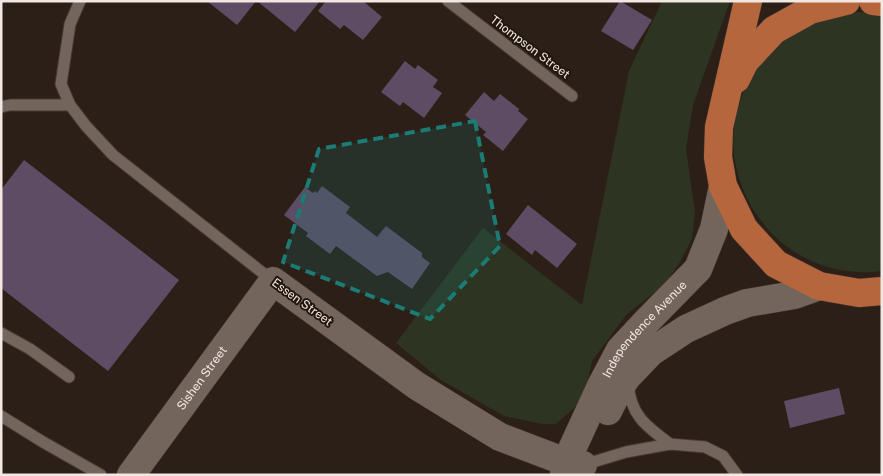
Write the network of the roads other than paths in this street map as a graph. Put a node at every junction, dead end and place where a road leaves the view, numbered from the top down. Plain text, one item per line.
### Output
1 (80, 1) edge
2 (448, 1) edge
3 (748, 1) edge
4 (846, 1) edge
5 (873, 1) edge
6 (882, 2) edge
7 (572, 96) dead end
8 (726, 98) junction
9 (70, 105) junction
10 (1, 107) edge
11 (723, 186) junction
12 (273, 281) junction
13 (818, 286) junction
14 (882, 291) edge
15 (1, 333) edge
16 (69, 377) dead end
17 (627, 377) junction
18 (1, 416) edge
19 (670, 444) junction
20 (572, 469) edge
21 (101, 475) edge
22 (131, 475) edge
23 (737, 475) edge

1 - 9 lane, Essen Street
2 - 7 lane, Thompson Street
3 - 8 main road, Independence Avenue
4 - 8 main road, Independence Avenue
5 - 6 main road
8 - 11 main road, Independence Avenue
9 - 10 lane
9 - 12 lane, Essen Street
11 - 13 main road, Independence Avenue
11 - 20 main road, Independence Avenue
12 - 20 main road, Essen Street
12 - 22 main road, Sishen Street
13 - 14 main road, Independence Avenue
13 - 17 main road, Independence Avenue
15 - 16 lane
17 - 19 lane
17 - 20 main road, Independence Avenue
18 - 21 lane
19 - 20 lane
19 - 23 lane

